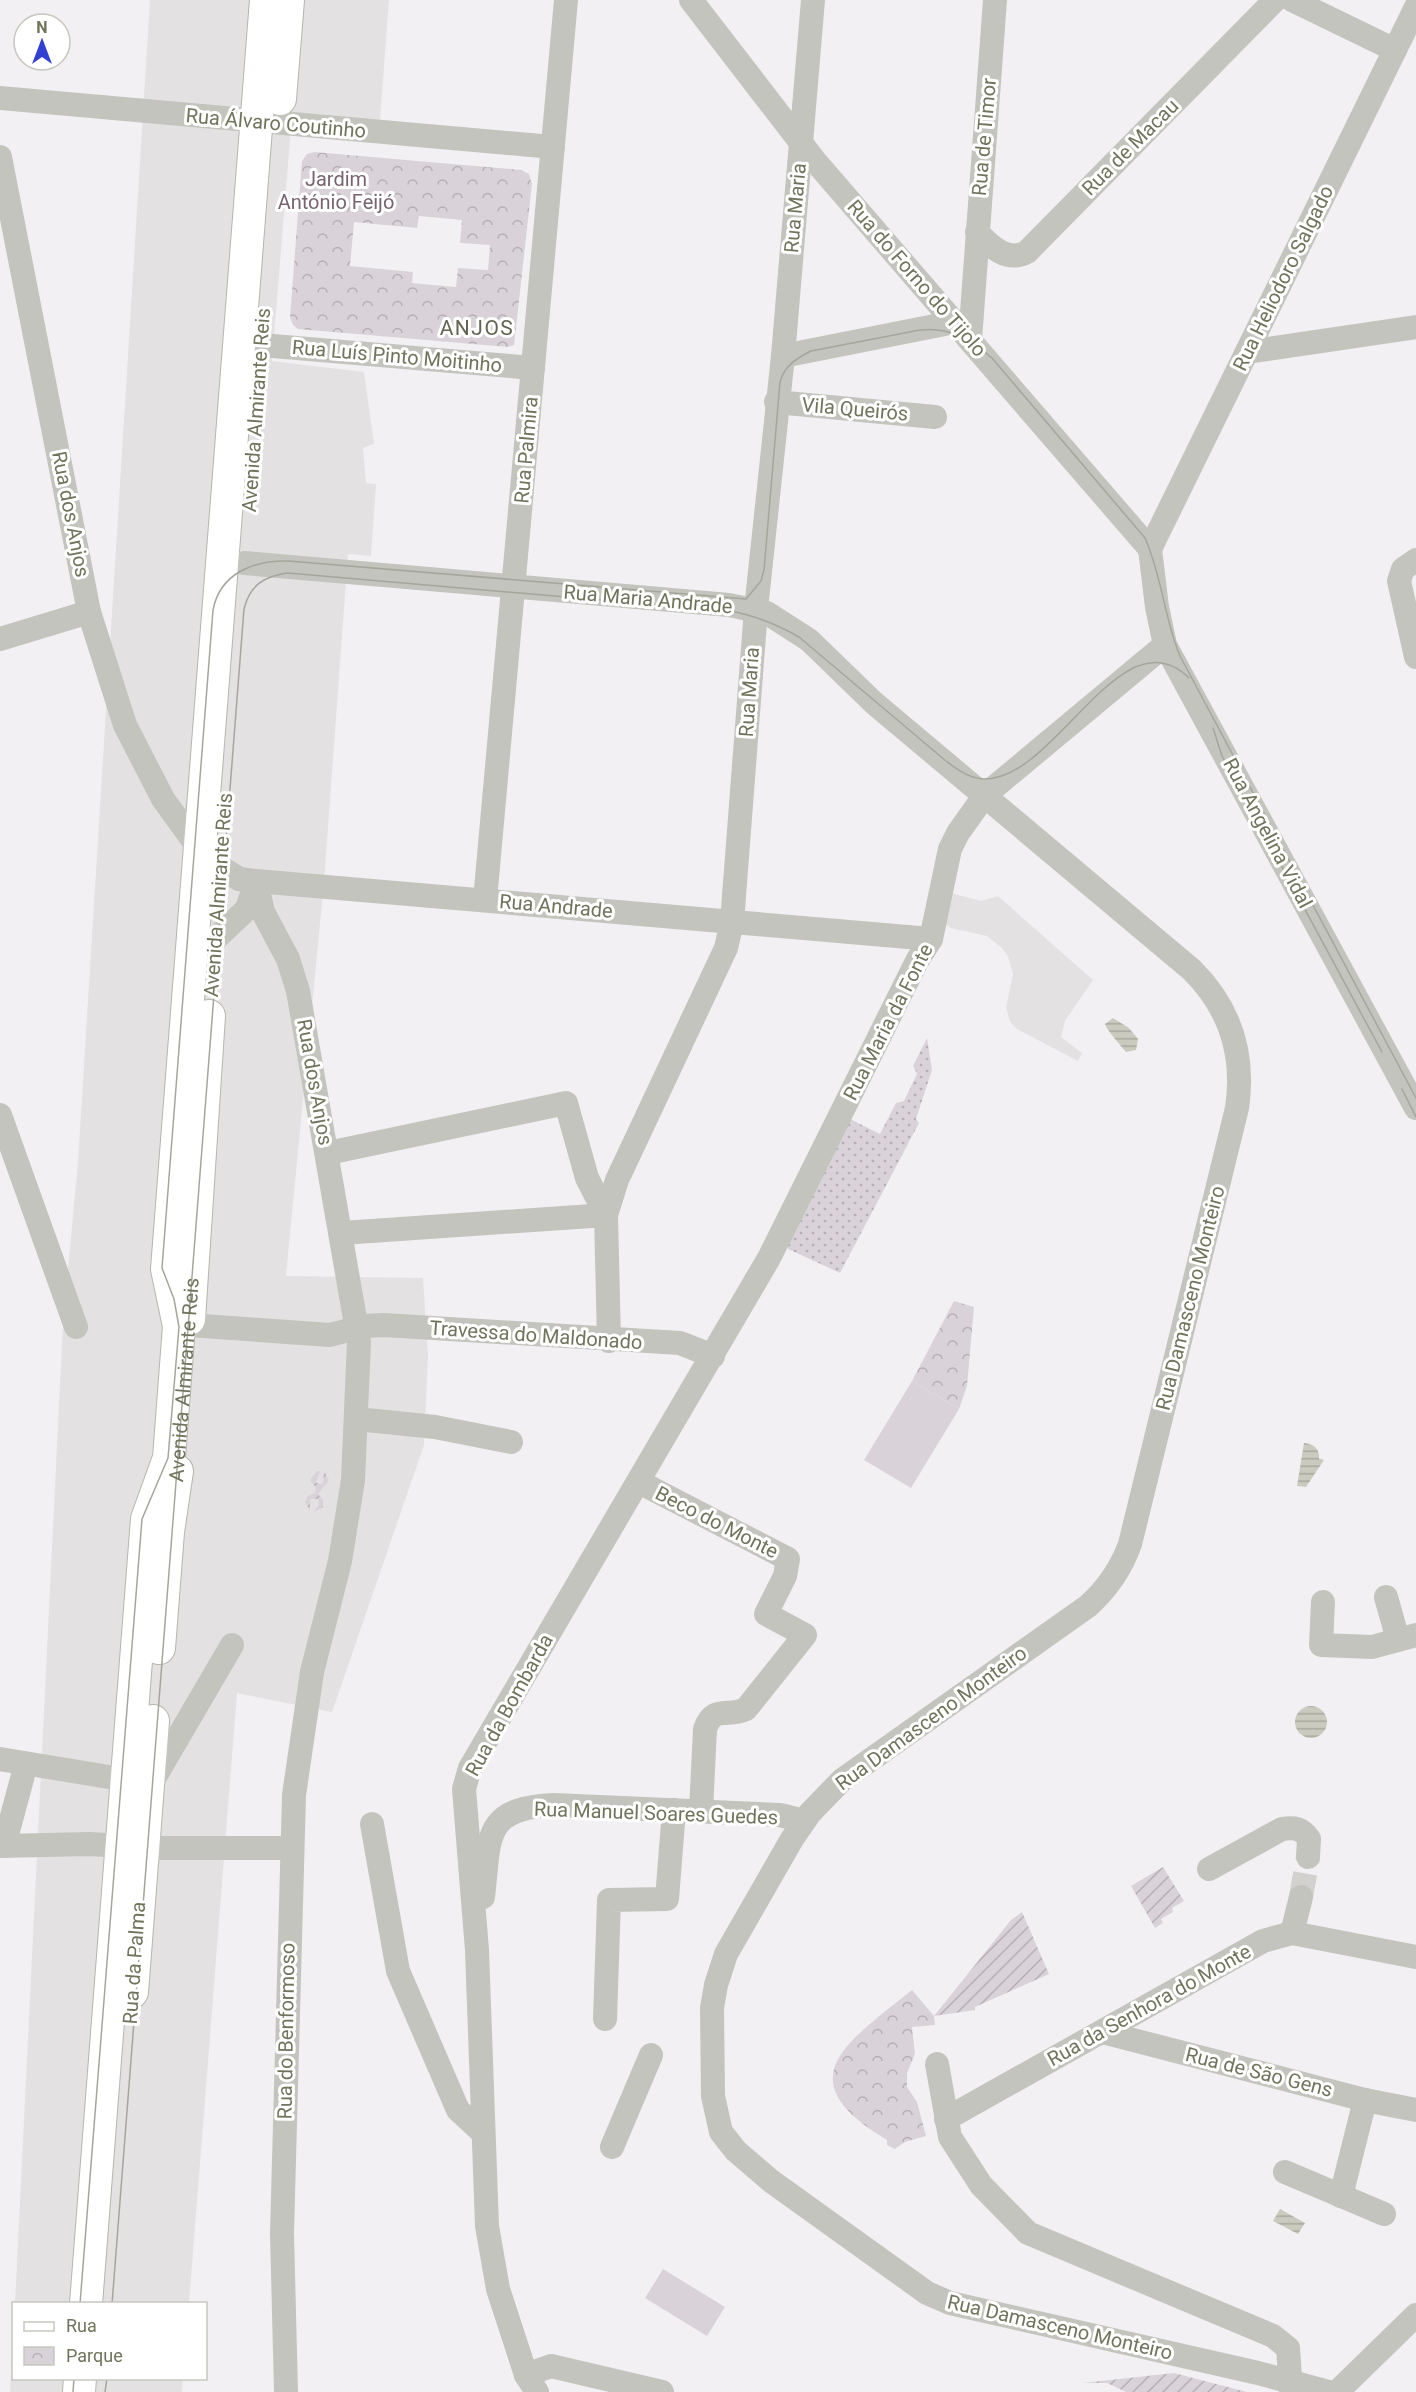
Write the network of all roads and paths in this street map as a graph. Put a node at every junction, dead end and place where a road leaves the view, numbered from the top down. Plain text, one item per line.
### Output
1 (266, 0) edge
2 (288, 0) edge
3 (566, 0) edge
4 (691, 0) edge
5 (813, 0) edge
6 (995, 0) edge
7 (1275, 0) edge
8 (1292, 0) edge
9 (1416, 7) edge
10 (1395, 50) junction
11 (0, 98) edge
12 (268, 122) junction
13 (801, 143) junction
14 (553, 147) junction
15 (0, 157) edge
16 (977, 232) junction
17 (975, 274) junction
18 (932, 296) junction
19 (955, 322) junction
20 (1416, 327) edge
21 (970, 340) junction
22 (261, 345) junction
23 (1247, 352) junction
24 (783, 356) junction
25 (533, 368) junction
26 (776, 402) junction
27 (935, 417) dead end
28 (1150, 549) junction
29 (1416, 560) edge
30 (233, 562) junction
31 (513, 586) junction
32 (756, 609) junction
33 (89, 612) junction
34 (0, 639) edge
35 (1165, 645) junction
36 (1416, 657) edge
37 (986, 795) junction
38 (210, 859) junction
39 (256, 881) junction
40 (485, 900) junction
41 (255, 909) junction
42 (732, 922) junction
43 (932, 939) junction
44 (214, 940) junction
45 (1416, 1108) edge
46 (0, 1115) edge
47 (328, 1153) junction
48 (606, 1215) junction
49 (342, 1233) junction
50 (189, 1325) junction
51 (76, 1327) dead end
52 (357, 1328) junction
53 (609, 1341) junction
54 (713, 1356) junction
55 (357, 1419) junction
56 (511, 1442) dead end
57 (639, 1482) junction
58 (1386, 1597) dead end
59 (1323, 1602) dead end
60 (1407, 1638) edge
61 (232, 1645) dead end
62 (0, 1759) edge
63 (26, 1764) junction
64 (137, 1785) junction
65 (674, 1810) junction
66 (701, 1811) junction
67 (804, 1821) junction
68 (372, 1824) dead end
69 (2, 1846) edge
70 (132, 1847) junction
71 (290, 1848) junction
72 (1308, 1857) tunnel mouth
73 (1209, 1869) dead end
74 (1301, 1897) tunnel mouth
75 (1292, 1933) junction
76 (477, 1950) junction
77 (1416, 1957) edge
78 (605, 2019) dead end
79 (1102, 2032) junction
80 (651, 2055) dead end
81 (937, 2064) dead end
82 (1365, 2100) junction
83 (1416, 2110) edge
84 (946, 2119) junction
85 (482, 2132) junction
86 (612, 2147) dead end
87 (1285, 2172) dead end
88 (1341, 2196) junction
89 (1384, 2214) dead end
90 (86, 2302) edge
91 (108, 2302) edge
92 (1416, 2315) edge
93 (532, 2384) edge
94 (1290, 2388) edge
95 (286, 2392) edge
96 (662, 2392) edge
97 (1329, 2392) edge
98 (1337, 2392) edge

1 - 12 main road, Avenida Almirante Reis
2 - 12 main road, Avenida Almirante Reis
3 - 14 street, Rua Palmira
4 - 13 street, Rua do Forno do Tijolo
5 - 13 street, Rua Maria
6 - 16 street, Rua de Timor
7 - 16 street, Rua de Macau
8 - 10 street
9 - 10 street, Rua Heliodoro Salgado
10 - 23 street, Rua Heliodoro Salgado
11 - 12 street, Rua Álvaro Coutinho
12 - 14 street, Rua Álvaro Coutinho
12 - 22 main road, Avenida Almirante Reis
12 - 30 main road, Avenida Almirante Reis
13 - 18 street, Rua do Forno do Tijolo
13 - 24 street, Rua Maria
14 - 25 street, Rua Palmira
15 - 33 street, Rua dos Anjos
16 - 17 street, Rua de Timor
17 - 18 street
17 - 21 street, Rua de Timor
18 - 19 street, Rua do Forno do Tijolo
19 - 21 street, Rua do Forno do Tijolo
19 - 24 street
20 - 23 street
21 - 28 street, Rua do Forno do Tijolo
22 - 25 street, Rua Luís Pinto Moitinho
22 - 30 main road, Avenida Almirante Reis
23 - 28 street, Rua Heliodoro Salgado
24 - 26 street, Rua Maria
25 - 31 street, Rua Palmira
26 - 27 street, Vila Queirós
26 - 32 street, Rua Maria
28 - 35 street, Rua Angelina Vidal
29 - 36 street
30 - 31 street, Rua Maria Andrade
30 - 38 main road, Avenida Almirante Reis
31 - 32 street, Rua Maria Andrade
31 - 40 street, Rua Palmira
32 - 37 street, Rua Maria Andrade
32 - 42 street, Rua Maria
33 - 34 street
33 - 38 street, Rua dos Anjos
35 - 37 street, Rua Maria da Fonte
35 - 45 street, Rua Angelina Vidal
37 - 43 street, Rua Maria da Fonte
37 - 67 street, Rua Damasceno Monteiro
38 - 39 street, Rua dos Anjos
38 - 44 main road, Avenida Almirante Reis
38 - 64 main road, Avenida Almirante Reis
39 - 40 street, Rua Andrade
39 - 41 street, Rua dos Anjos
40 - 42 street, Rua Andrade
41 - 44 street
41 - 47 street, Rua dos Anjos
42 - 43 street, Rua Andrade
42 - 48 street, Rua Maria
43 - 54 street, Rua Maria da Fonte
44 - 50 main road, Avenida Almirante Reis
46 - 51 street
47 - 48 street
47 - 49 street, Rua dos Anjos
48 - 49 street
48 - 53 street
49 - 52 street, Rua dos Anjos
50 - 52 street, Travessa do Maldonado
50 - 64 main road, Avenida Almirante Reis
52 - 53 street, Travessa do Maldonado
52 - 55 street, Rua dos Anjos
53 - 54 street, Travessa do Maldonado
54 - 57 street, Rua da Bombarda
55 - 56 street
55 - 71 street, Rua do Benformoso
57 - 66 street, Beco do Monte
57 - 76 street, Rua da Bombarda
58 - 60 street
59 - 60 street
61 - 64 street, Rua da Palma
62 - 63 street
63 - 64 street
63 - 69 street
64 - 70 main road, Rua da Palma
65 - 66 street, Rua Manuel Soares Guedes
65 - 76 street, Rua Manuel Soares Guedes
65 - 78 street
66 - 67 street, Rua Manuel Soares Guedes
67 - 94 street, Rua Damasceno Monteiro
68 - 85 street
69 - 70 street
70 - 71 street
70 - 90 main road, Rua da Palma
70 - 91 main road, Rua da Palma
71 - 95 street, Rua do Benformoso
72 - 73 street
74 - 75 street
75 - 77 street, Rua da Senhora do Monte
75 - 79 street, Rua da Senhora do Monte
76 - 85 street, Rua da Bombarda
79 - 82 street, Rua de São Gens
79 - 84 street, Rua da Senhora do Monte
80 - 86 street
81 - 84 street
82 - 83 street, Rua de São Gens
82 - 88 street
84 - 94 street
85 - 93 street, Rua da Bombarda
87 - 88 street
88 - 89 street
92 - 98 street
93 - 96 street
94 - 97 street, Rua Damasceno Monteiro

